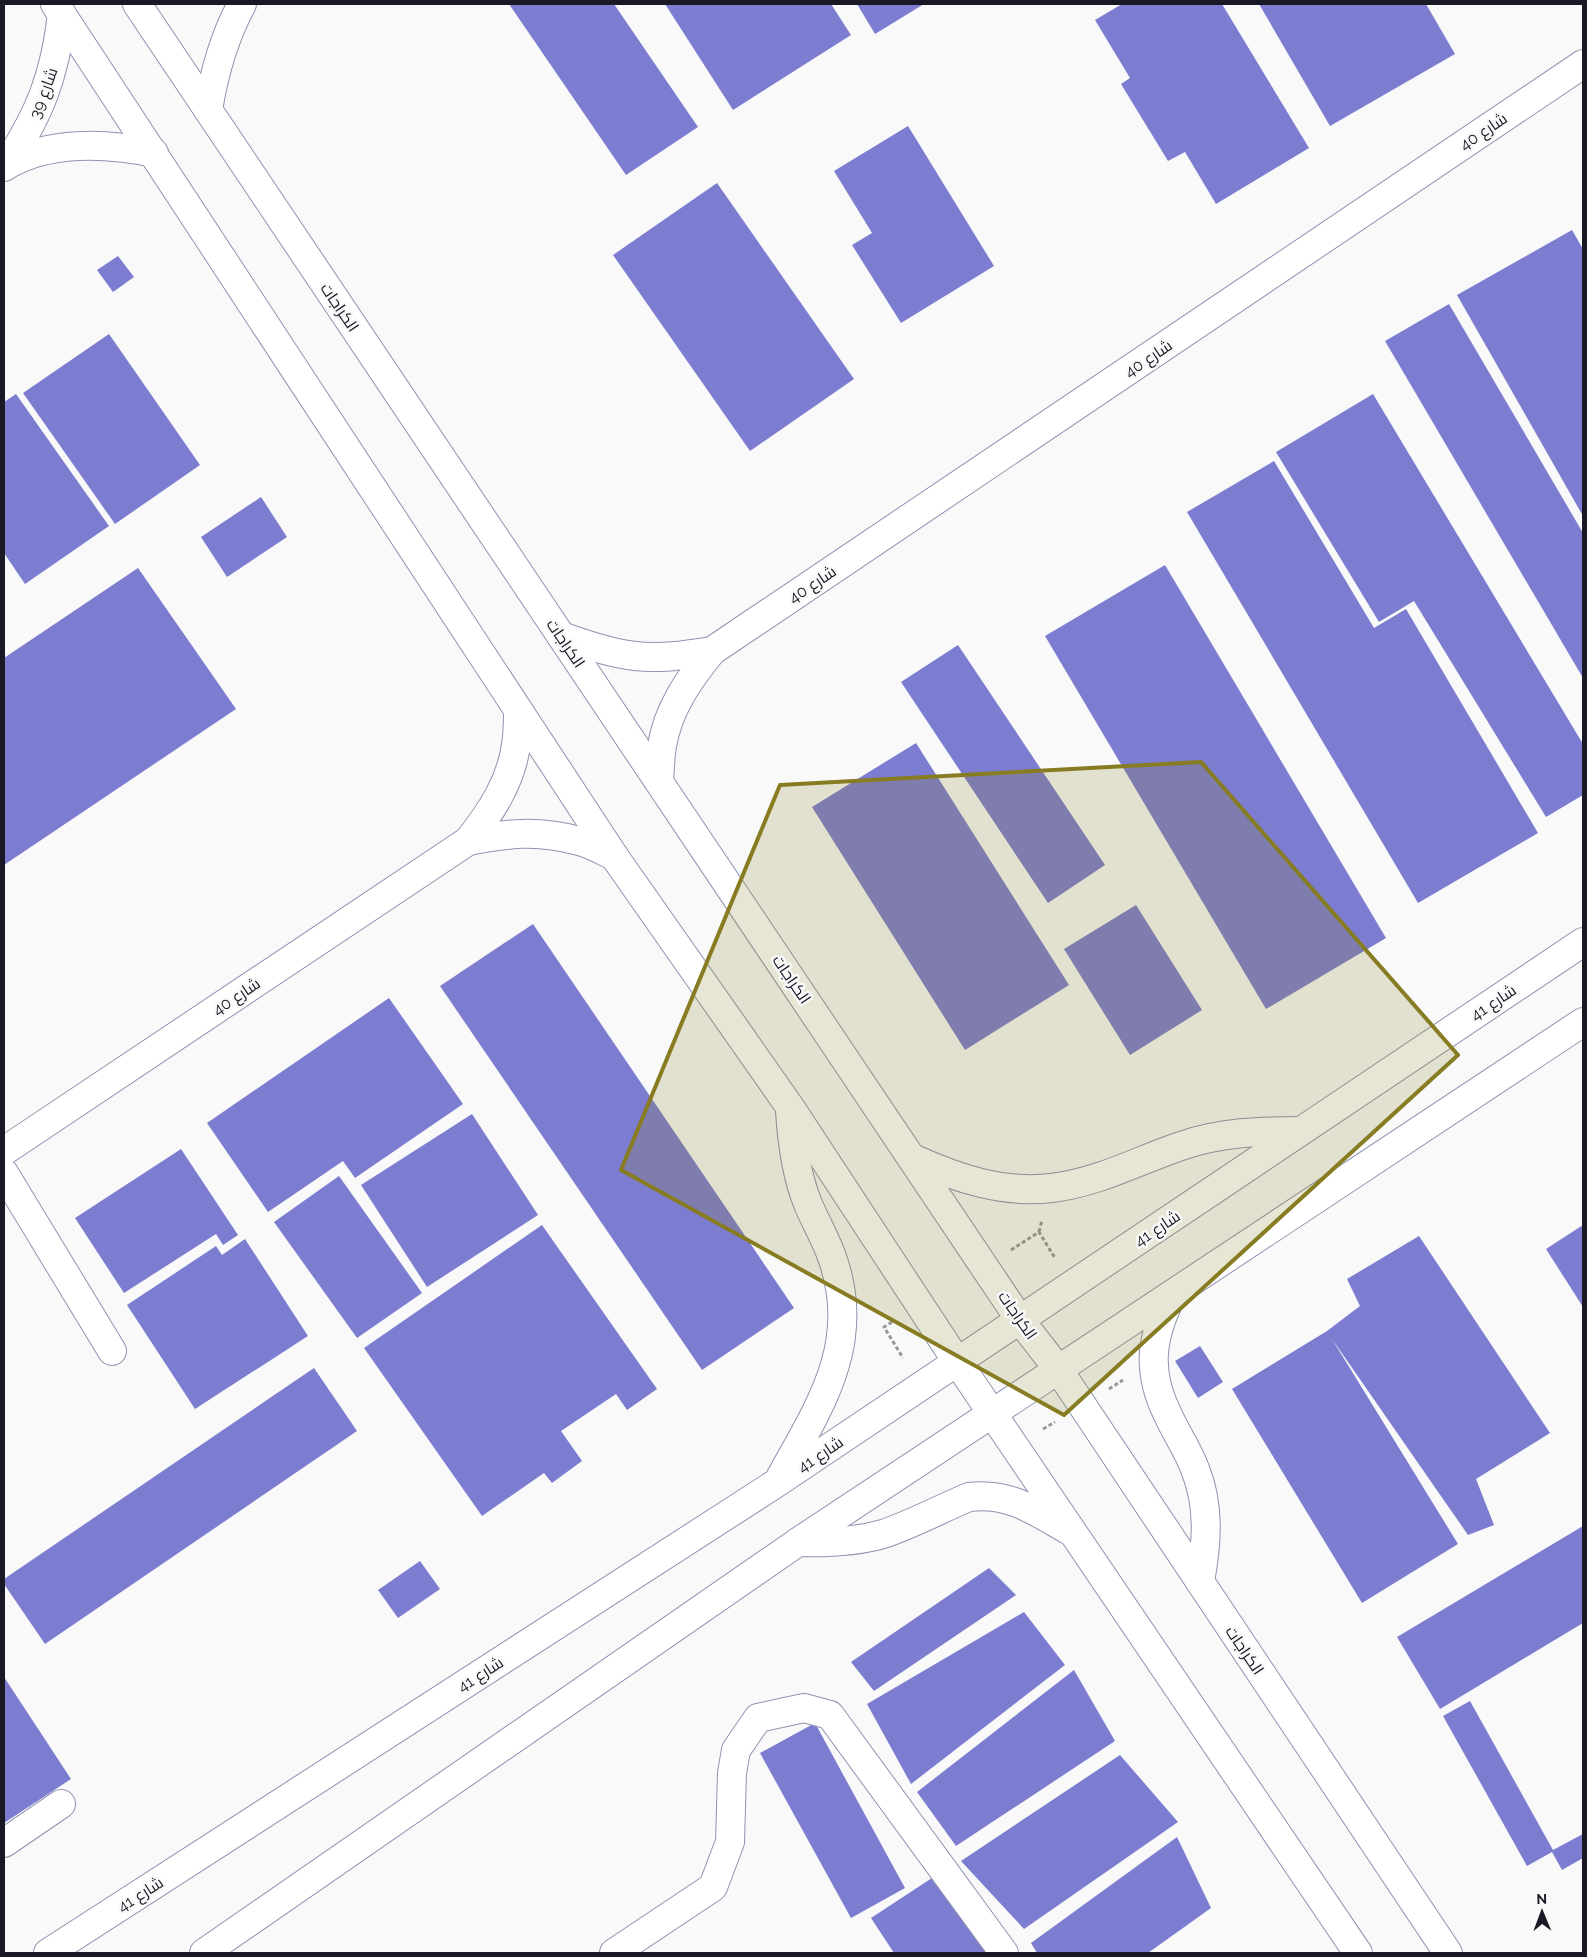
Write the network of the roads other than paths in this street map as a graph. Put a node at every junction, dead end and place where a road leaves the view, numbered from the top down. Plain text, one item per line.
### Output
1 (137, 4) edge
2 (242, 4) edge
3 (58, 9) edge
4 (1583, 64) edge
5 (208, 110) junction
6 (154, 153) junction
7 (5, 166) edge
8 (561, 636) junction
9 (712, 651) junction
10 (518, 710) junction
11 (659, 781) junction
12 (468, 840) junction
13 (614, 856) junction
14 (1583, 942) edge
15 (1583, 1022) edge
16 (790, 1107) junction
17 (1301, 1131) junction
18 (4, 1151) edge
19 (912, 1158) junction
20 (4, 1173) edge
21 (1172, 1295) junction
22 (1020, 1320) junction
23 (112, 1351) dead end
24 (958, 1363) junction
25 (1058, 1370) junction
26 (993, 1414) junction
27 (778, 1482) junction
28 (1074, 1533) junction
29 (798, 1542) junction
30 (1200, 1582) junction
31 (61, 1804) dead end
32 (4, 1843) edge
33 (48, 1953) edge
34 (204, 1953) edge
35 (614, 1953) edge
36 (1004, 1953) edge
37 (1358, 1953) edge
38 (1448, 1953) edge

1 - 5 street, الكراجات
2 - 5 street
3 - 6 street
3 - 7 street, شارع 39
4 - 9 street, شارع 40
5 - 8 street, الكراجات
6 - 7 street, شارع 39
6 - 10 street
8 - 9 street, شارع 40
8 - 11 street, الكراجات
9 - 11 street, شارع 40
10 - 12 street, شارع 40
10 - 13 street
11 - 19 street, الكراجات
12 - 13 street, شارع 40
12 - 18 street, شارع 40
13 - 16 street
14 - 17 street, شارع 41
15 - 21 street
16 - 24 street
16 - 27 street
17 - 19 street
17 - 22 street, شارع 41
19 - 22 street, الكراجات
20 - 23 street
21 - 25 street
21 - 30 street
22 - 24 street, شارع 41
22 - 25 street, الكراجات
24 - 26 street
24 - 27 street, شارع 41
25 - 26 street
25 - 30 street, الكراجات
26 - 28 street
26 - 29 street
27 - 33 street, شارع 41
28 - 29 street
28 - 37 street
29 - 34 street
30 - 38 street, الكراجات
31 - 32 street
35 - 36 street

